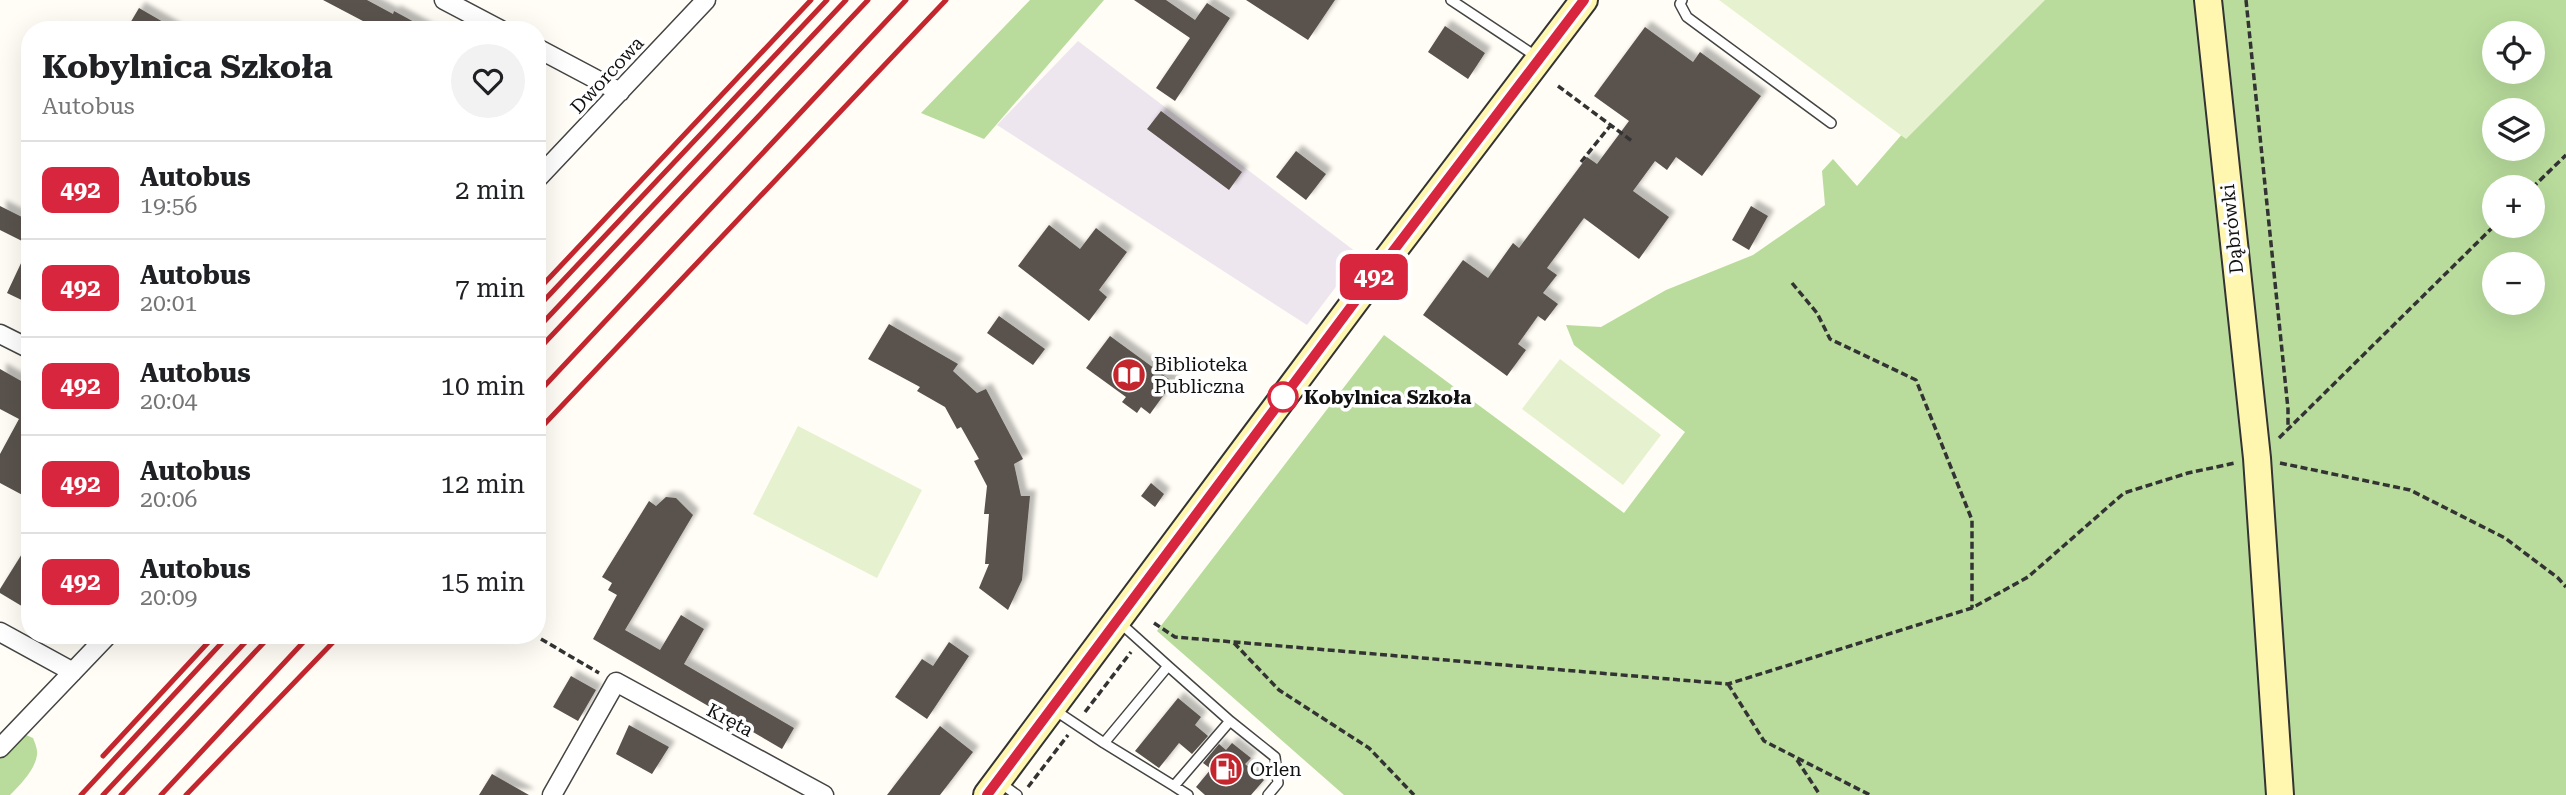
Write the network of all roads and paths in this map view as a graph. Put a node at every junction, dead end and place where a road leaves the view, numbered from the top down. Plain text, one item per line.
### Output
1 (444, 0) edge
2 (706, 0) edge
3 (1451, 0) edge
4 (1584, 0) edge
5 (1682, 0) edge
6 (2208, 0) edge
7 (2246, 0) edge
8 (484, 21) edge
9 (546, 53) edge
10 (1539, 59) junction
11 (1558, 86) dead end
12 (620, 92) junction
13 (1831, 123) dead end
14 (1610, 126) junction
15 (1632, 141) dead end
16 (2566, 155) edge
17 (1581, 162) dead end
18 (546, 170) edge
19 (2545, 175) edge
20 (2482, 238) edge
21 (1792, 284) dead end
22 (0, 334) edge
23 (21, 344) edge
24 (2256, 458) junction
25 (2566, 587) edge
26 (1972, 608) junction
27 (1117, 620) junction
28 (1154, 623) dead end
29 (0, 632) edge
30 (546, 642) edge
31 (1233, 642) junction
32 (21, 644) edge
33 (22, 644) edge
34 (99, 644) edge
35 (1168, 666) junction
36 (73, 672) junction
37 (616, 682) junction
38 (1728, 684) junction
39 (1052, 708) junction
40 (1230, 720) junction
41 (1104, 743) junction
42 (0, 748) edge
43 (1796, 758) junction
44 (1174, 786) junction
45 (1001, 791) edge
46 (552, 795) edge
47 (824, 795) edge
48 (1188, 795) edge
49 (1268, 795) edge
50 (1414, 795) edge
51 (1821, 795) edge
52 (1870, 795) edge
53 (2280, 795) edge

1 - 8 street
2 - 12 street, Dworcowa
3 - 10 lane
4 - 10 main road
5 - 13 lane
6 - 24 main road, Dąbrówki
7 - 20 path
9 - 12 street
10 - 27 main road
11 - 14 path
12 - 18 street, Dworcowa
14 - 15 path
14 - 17 path
16 - 19 path
21 - 26 path
22 - 23 street
24 - 25 path
24 - 26 path
24 - 53 main road, Dąbrówki
26 - 38 path
27 - 35 lane
27 - 39 main road
28 - 31 path
29 - 32 street
30 - 37 path
31 - 38 path
31 - 50 path
33 - 36 street
34 - 36 street
35 - 40 lane
35 - 41 lane
36 - 42 street
37 - 46 street
37 - 47 street, Kręta
38 - 43 path
39 - 41 lane
39 - 45 main road
40 - 44 lane
40 - 49 lane
41 - 44 lane
43 - 51 path
43 - 52 path
44 - 48 lane

